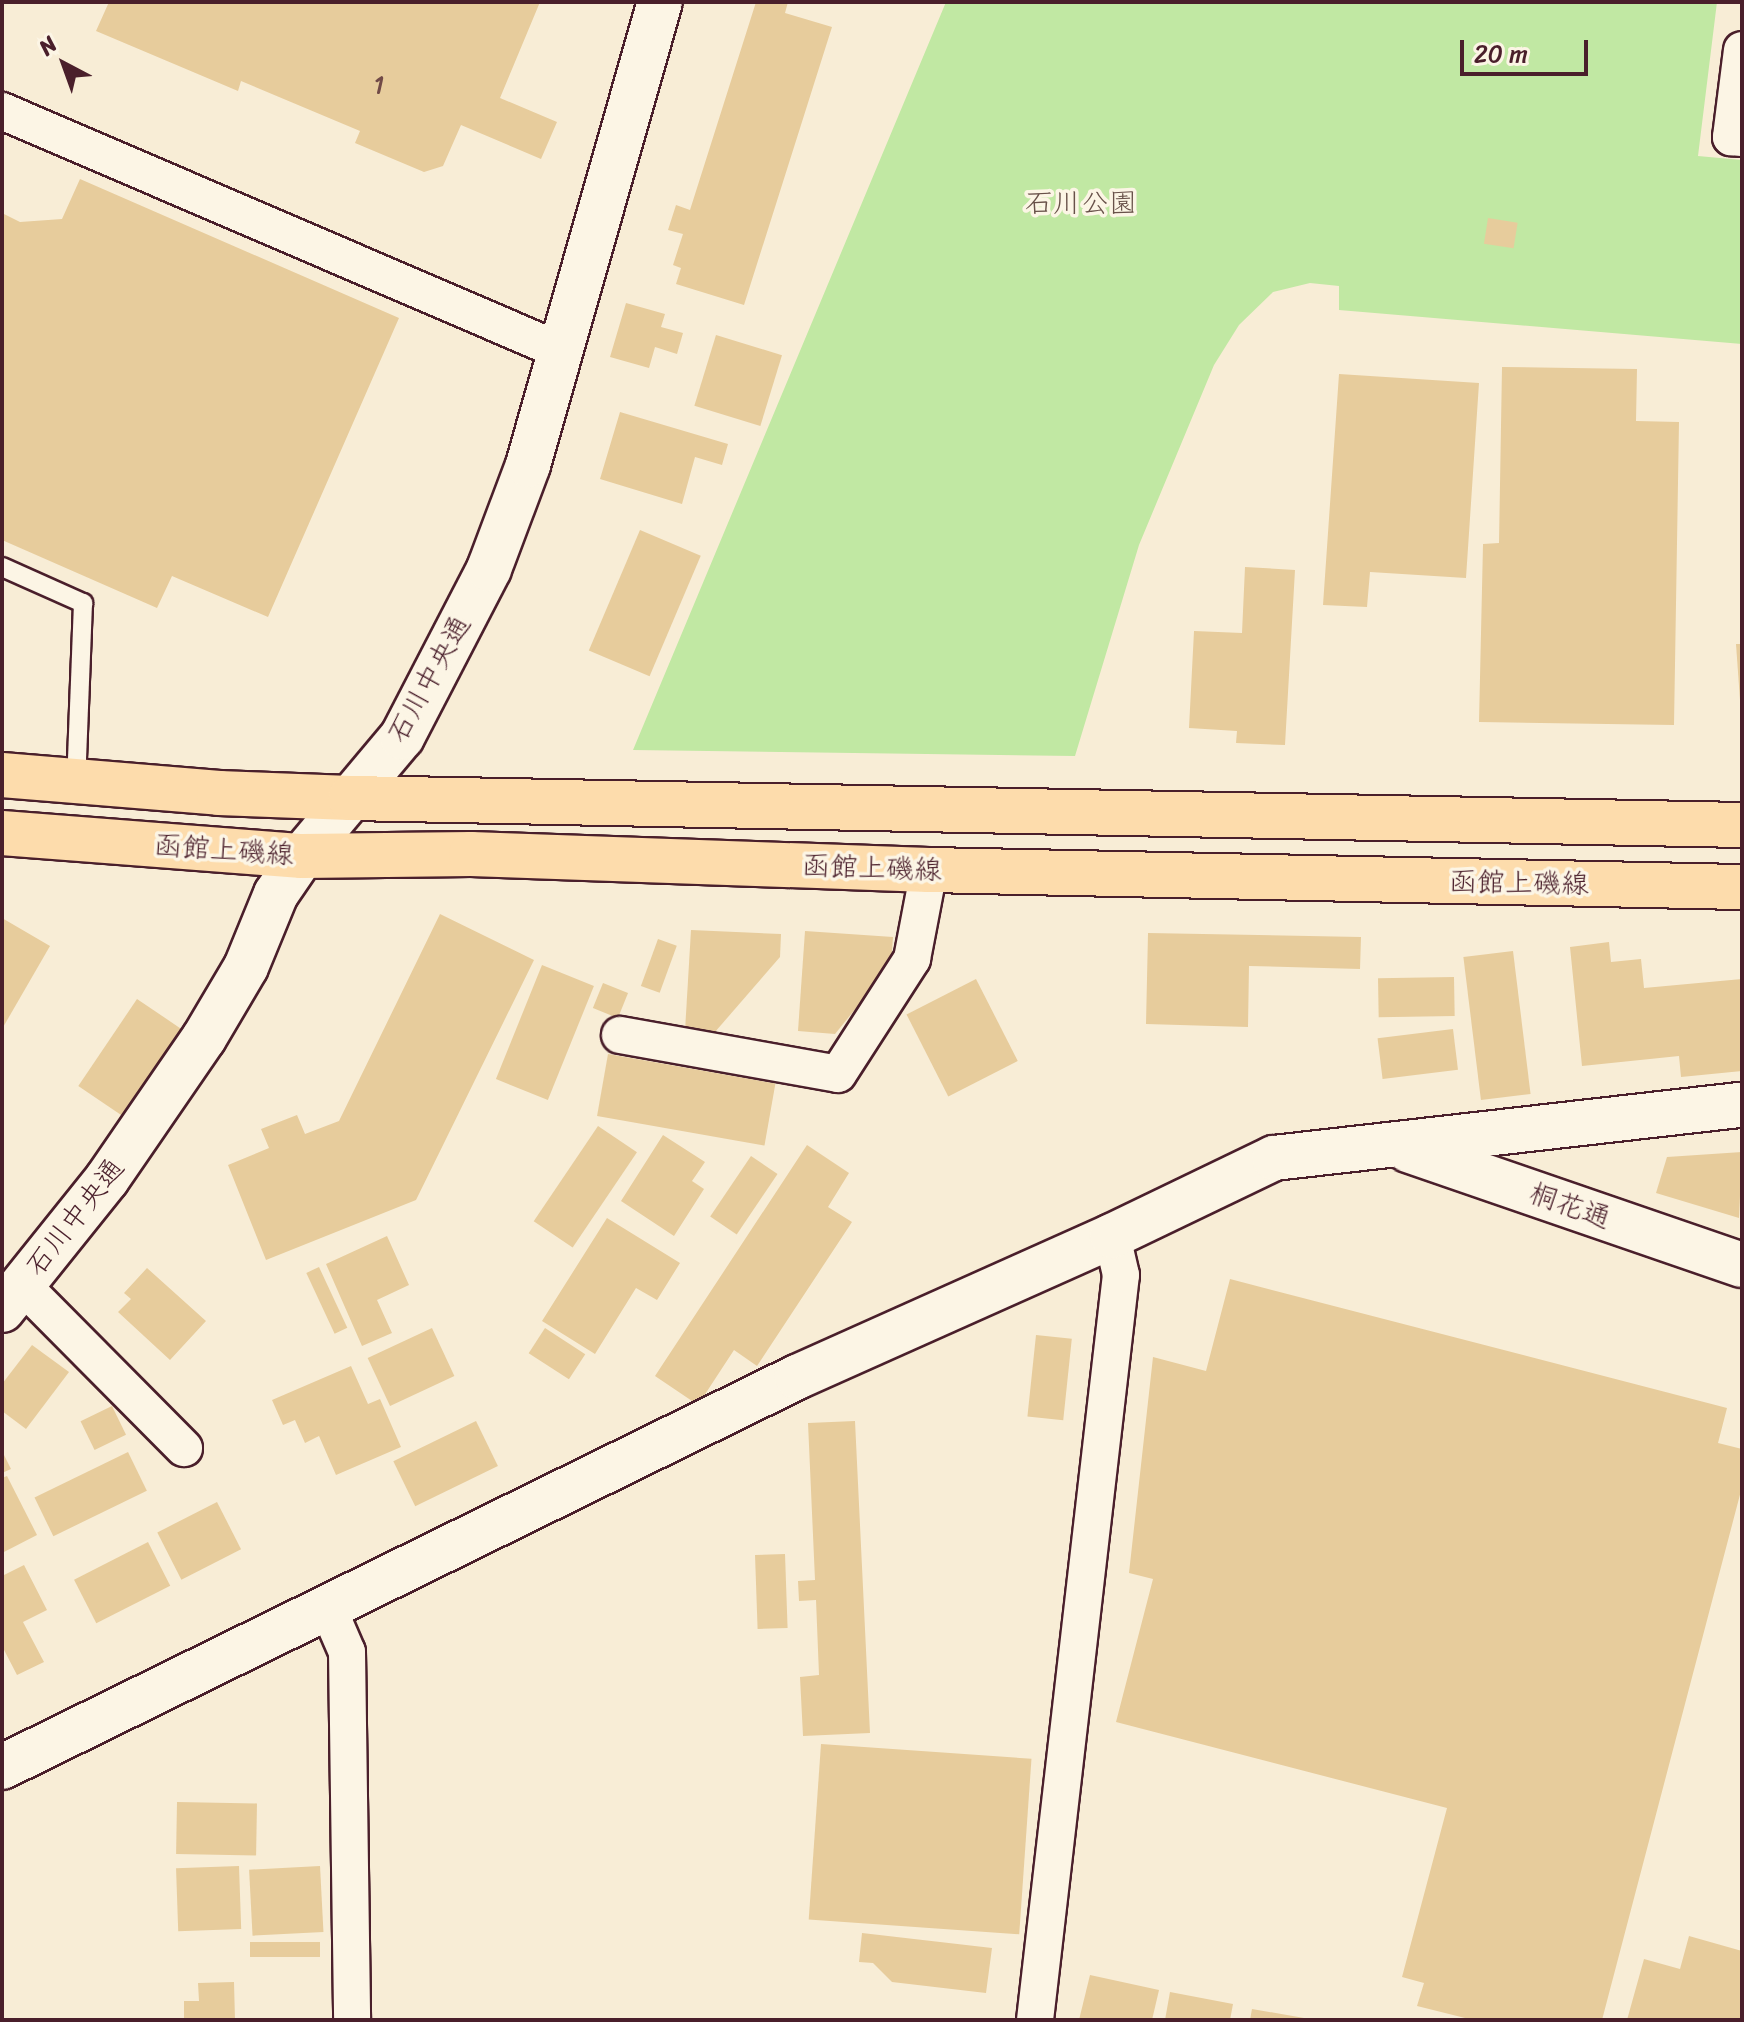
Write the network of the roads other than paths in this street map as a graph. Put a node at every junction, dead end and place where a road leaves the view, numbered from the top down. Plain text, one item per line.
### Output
1 (660, 2) edge
2 (1742, 50) edge
3 (2, 111) edge
4 (1742, 138) edge
5 (561, 351) junction
6 (2, 567) edge
7 (2, 775) edge
8 (76, 782) junction
9 (350, 798) junction
10 (1742, 825) edge
11 (2, 833) edge
12 (302, 856) junction
13 (929, 870) junction
14 (1742, 887) edge
15 (620, 1035) dead end
16 (1742, 1105) edge
17 (1398, 1147) junction
18 (1112, 1236) junction
19 (1742, 1265) edge
20 (12, 1297) edge
21 (184, 1448) dead end
22 (328, 1608) junction
23 (2, 1767) edge
24 (352, 2020) edge
25 (1035, 2020) edge

1 - 5 street, 石川中央通
2 - 4 street
3 - 5 street
5 - 9 street, 石川中央通
6 - 8 lane
7 - 8 main road, 函館上磯線
8 - 9 main road, 函館上磯線
9 - 10 main road, 函館上磯線
9 - 12 street, 石川中央通
11 - 12 main road, 函館上磯線
12 - 13 main road, 函館上磯線
12 - 20 street, 石川中央通
13 - 14 main road, 函館上磯線
13 - 15 street
16 - 17 street
17 - 18 street
17 - 19 street, 桐花通
18 - 22 street
18 - 25 street
20 - 21 street
22 - 23 street
22 - 24 street

